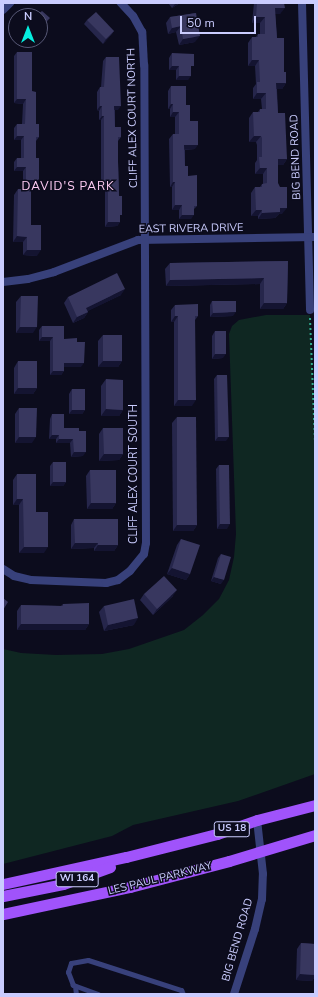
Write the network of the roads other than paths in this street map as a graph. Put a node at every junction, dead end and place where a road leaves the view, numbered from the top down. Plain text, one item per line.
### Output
1 (10, 3) edge
2 (121, 3) edge
3 (302, 3) edge
4 (3, 10) edge
5 (312, 238) edge
6 (145, 240) junction
7 (3, 282) edge
8 (310, 310) road end
9 (3, 569) edge
10 (315, 805) edge
11 (257, 820) junction
12 (315, 835) edge
13 (148, 852) junction
14 (261, 852) junction
15 (3, 883) edge
16 (3, 896) edge
17 (3, 914) edge
18 (75, 986) junction
19 (76, 994) edge
20 (98, 994) edge
21 (184, 994) edge
22 (234, 994) edge

1 - 4 street
2 - 6 street, CLIFF ALEX COURT NORTH
3 - 5 street, BIG BEND ROAD
5 - 6 street, EAST RIVERA DRIVE
5 - 8 street, BIG BEND ROAD
6 - 7 street, EAST RIVERA DRIVE
6 - 9 street, CLIFF ALEX COURT SOUTH
10 - 11 main road, US 18
11 - 13 main road, US 18
11 - 14 street, BIG BEND ROAD
12 - 14 main road, LES PAUL PARKWAY
13 - 15 main road, US 18
13 - 16 main road, WI 164
14 - 17 main road, LES PAUL PARKWAY
14 - 22 street, BIG BEND ROAD
18 - 19 lane
18 - 20 lane
18 - 21 lane

